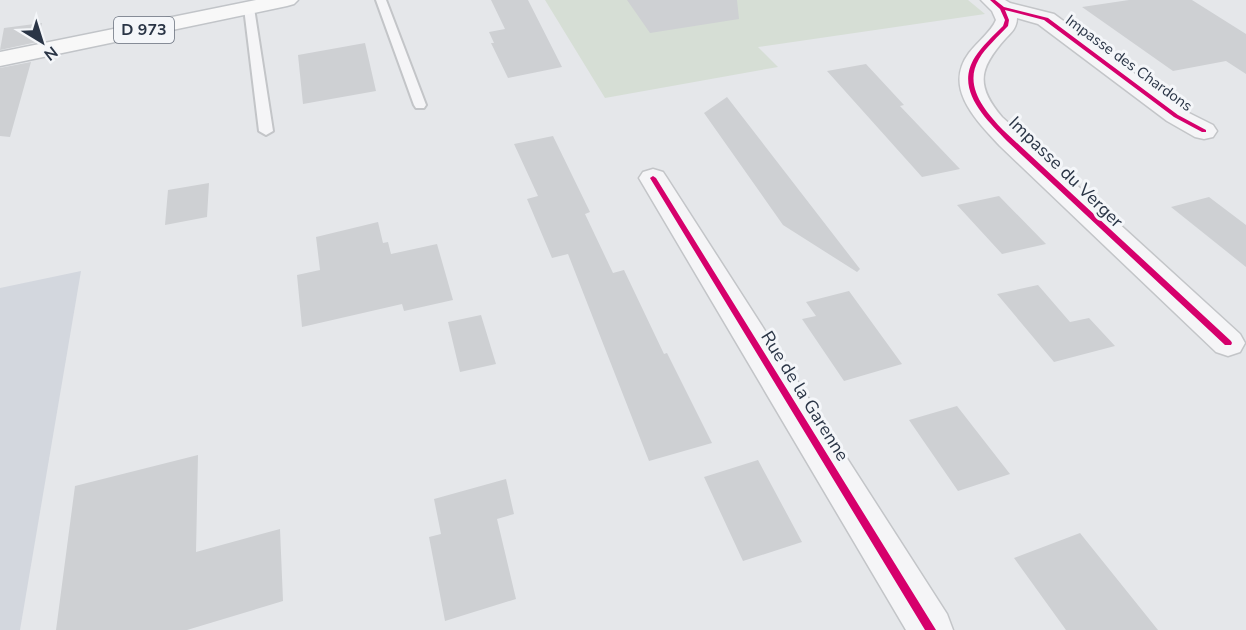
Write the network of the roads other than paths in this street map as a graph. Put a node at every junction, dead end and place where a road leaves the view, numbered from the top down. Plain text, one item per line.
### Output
1 (287, 0) edge
2 (381, 0) edge
3 (997, 4) edge
4 (249, 8) junction
5 (0, 59) edge
6 (420, 105) dead end
7 (266, 131) dead end
8 (1204, 131) dead end
9 (652, 178) dead end
10 (1228, 343) dead end
11 (931, 630) edge

1 - 4 main road, D 973
2 - 6 lane
3 - 8 street, Impasse des Chardons
3 - 10 street, Impasse du Verger
4 - 5 main road, D 973
4 - 7 lane
9 - 11 street, Rue de la Garenne

